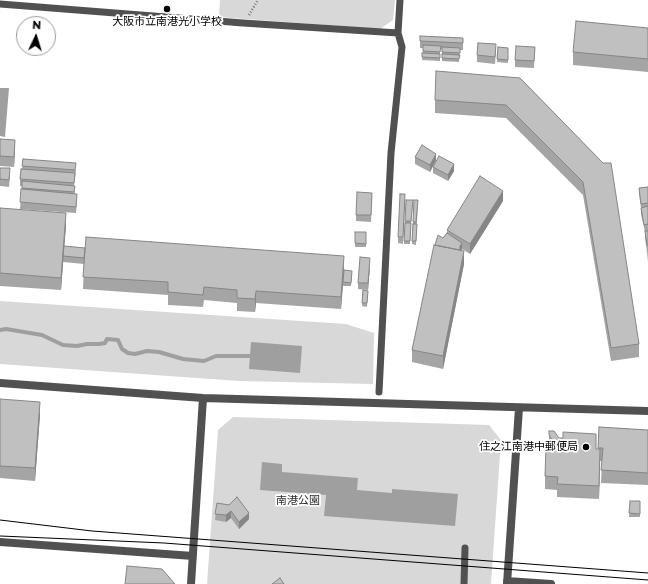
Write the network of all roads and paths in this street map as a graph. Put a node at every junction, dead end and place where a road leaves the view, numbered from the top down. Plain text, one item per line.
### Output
1 (258, 0) edge
2 (400, 0) edge
3 (0, 4) edge
4 (242, 23) junction
5 (398, 33) junction
6 (0, 383) edge
7 (379, 392) dead end
8 (203, 398) junction
9 (519, 408) junction
10 (648, 411) edge
11 (0, 542) edge
12 (465, 548) dead end
13 (193, 556) junction
14 (507, 582) edge
15 (191, 584) edge
16 (464, 584) edge
17 (551, 584) edge

1 - 4 path
2 - 5 street
3 - 4 street
4 - 5 street
5 - 7 street
6 - 8 street
8 - 9 street
8 - 13 street
9 - 10 street
9 - 14 street
11 - 13 street
12 - 16 street
13 - 15 street
14 - 17 street

